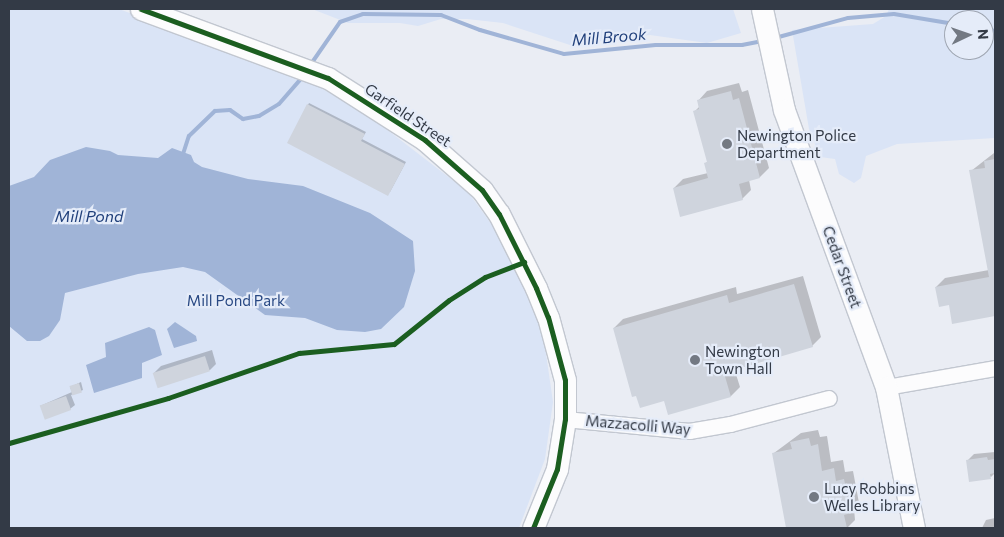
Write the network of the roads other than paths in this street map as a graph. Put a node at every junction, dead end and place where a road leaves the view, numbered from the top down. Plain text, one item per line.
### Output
1 (141, 9) edge
2 (762, 10) edge
3 (995, 368) edge
4 (886, 387) junction
5 (828, 398) dead end
6 (565, 419) junction
7 (534, 528) edge
8 (914, 528) edge

1 - 6 street, Garfield Street
2 - 4 street, Cedar Street
3 - 4 street
4 - 8 street, Cedar Street
5 - 6 street, Mazzacolli Way
6 - 7 street, Garfield Street

